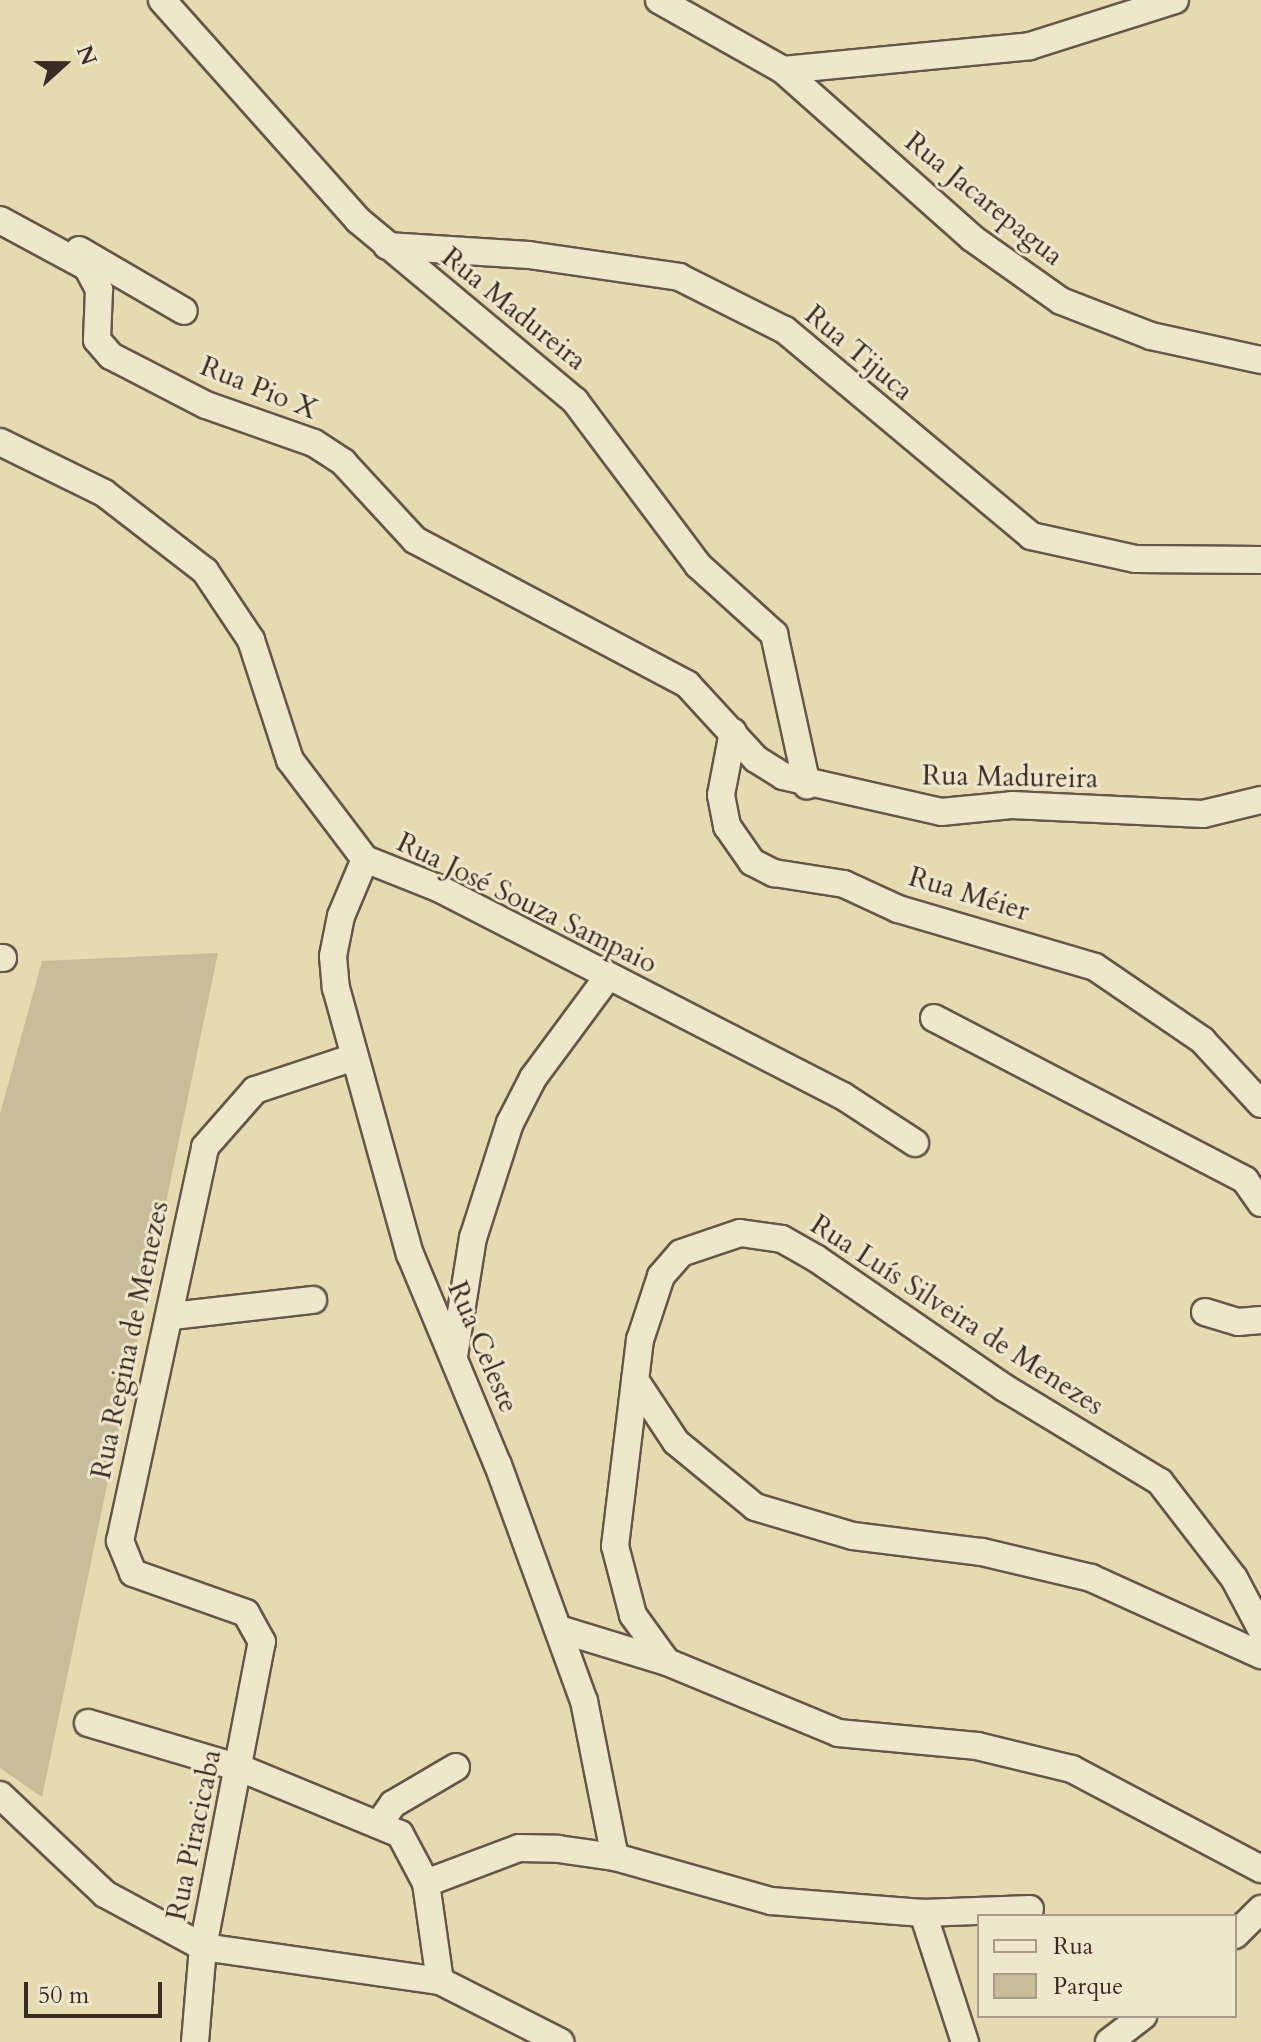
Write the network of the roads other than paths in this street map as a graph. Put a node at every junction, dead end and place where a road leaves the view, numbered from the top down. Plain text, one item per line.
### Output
1 (162, 0) edge
2 (659, 0) edge
3 (1175, 0) edge
4 (783, 70) junction
5 (0, 220) edge
6 (387, 246) junction
7 (48, 247) junction
8 (184, 311) dead end
9 (1261, 360) edge
10 (0, 442) edge
11 (1261, 560) edge
12 (733, 732) junction
13 (807, 785) junction
14 (1261, 800) edge
15 (365, 859) junction
16 (607, 978) junction
17 (934, 1018) dead end
18 (355, 1057) junction
19 (1261, 1104) edge
20 (915, 1143) dead end
21 (1253, 1179) edge
22 (1261, 1203) edge
23 (313, 1300) dead end
24 (1205, 1312) dead end
25 (172, 1316) junction
26 (1261, 1320) edge
27 (454, 1356) junction
28 (635, 1380) junction
29 (559, 1629) junction
30 (1261, 1629) edge
31 (262, 1642) joint
32 (1261, 1655) edge
33 (667, 1662) junction
34 (88, 1723) dead end
35 (456, 1767) dead end
36 (240, 1768) junction
37 (0, 1795) edge
38 (381, 1821) junction
39 (615, 1857) junction
40 (1261, 1869) edge
41 (426, 1883) junction
42 (1030, 1909) dead end
43 (1261, 1909) edge
44 (923, 1913) junction
45 (1237, 1933) edge
46 (203, 1947) junction
47 (440, 1981) junction
48 (1140, 2018) edge
49 (195, 2042) edge
50 (560, 2042) edge
51 (965, 2042) edge
52 (1109, 2042) edge

1 - 6 street, Rua Madureira
2 - 4 street, Rua Jacarepagua
3 - 4 street
4 - 9 street, Rua Jacarepagua
5 - 7 street, Rua Pio X
6 - 11 street, Rua Tijuca
6 - 13 street, Rua Madureira
7 - 8 street
7 - 12 street, Rua Pio X
10 - 15 street, Rua José Souza Sampaio
12 - 13 street, Rua Madureira
12 - 19 street, Rua Méier
13 - 14 street, Rua Madureira
15 - 16 street, Rua José Souza Sampaio
15 - 18 street, Rua Celeste
16 - 20 street, Rua José Souza Sampaio
16 - 27 street
17 - 21 street
18 - 25 street, Rua Regina de Menezes
18 - 27 street, Rua Celeste
21 - 22 street
23 - 25 street
24 - 26 street
25 - 31 street, Rua Regina de Menezes
27 - 29 street, Rua Celeste
28 - 30 street, Rua Luís Silveira de Menezes
28 - 32 street
28 - 33 street, Rua Luís Silveira de Menezes
29 - 33 street
29 - 39 street, Rua Celeste
31 - 36 street, Rua Piracicaba
33 - 40 street
34 - 36 street
35 - 38 street
36 - 38 street
36 - 46 street, Rua Piracicaba
37 - 46 street
38 - 41 street
39 - 41 street
39 - 44 street
41 - 47 street
42 - 44 street
43 - 45 street
44 - 51 street
46 - 47 street
46 - 49 street, Rua Piracicaba
47 - 50 street
48 - 52 street

